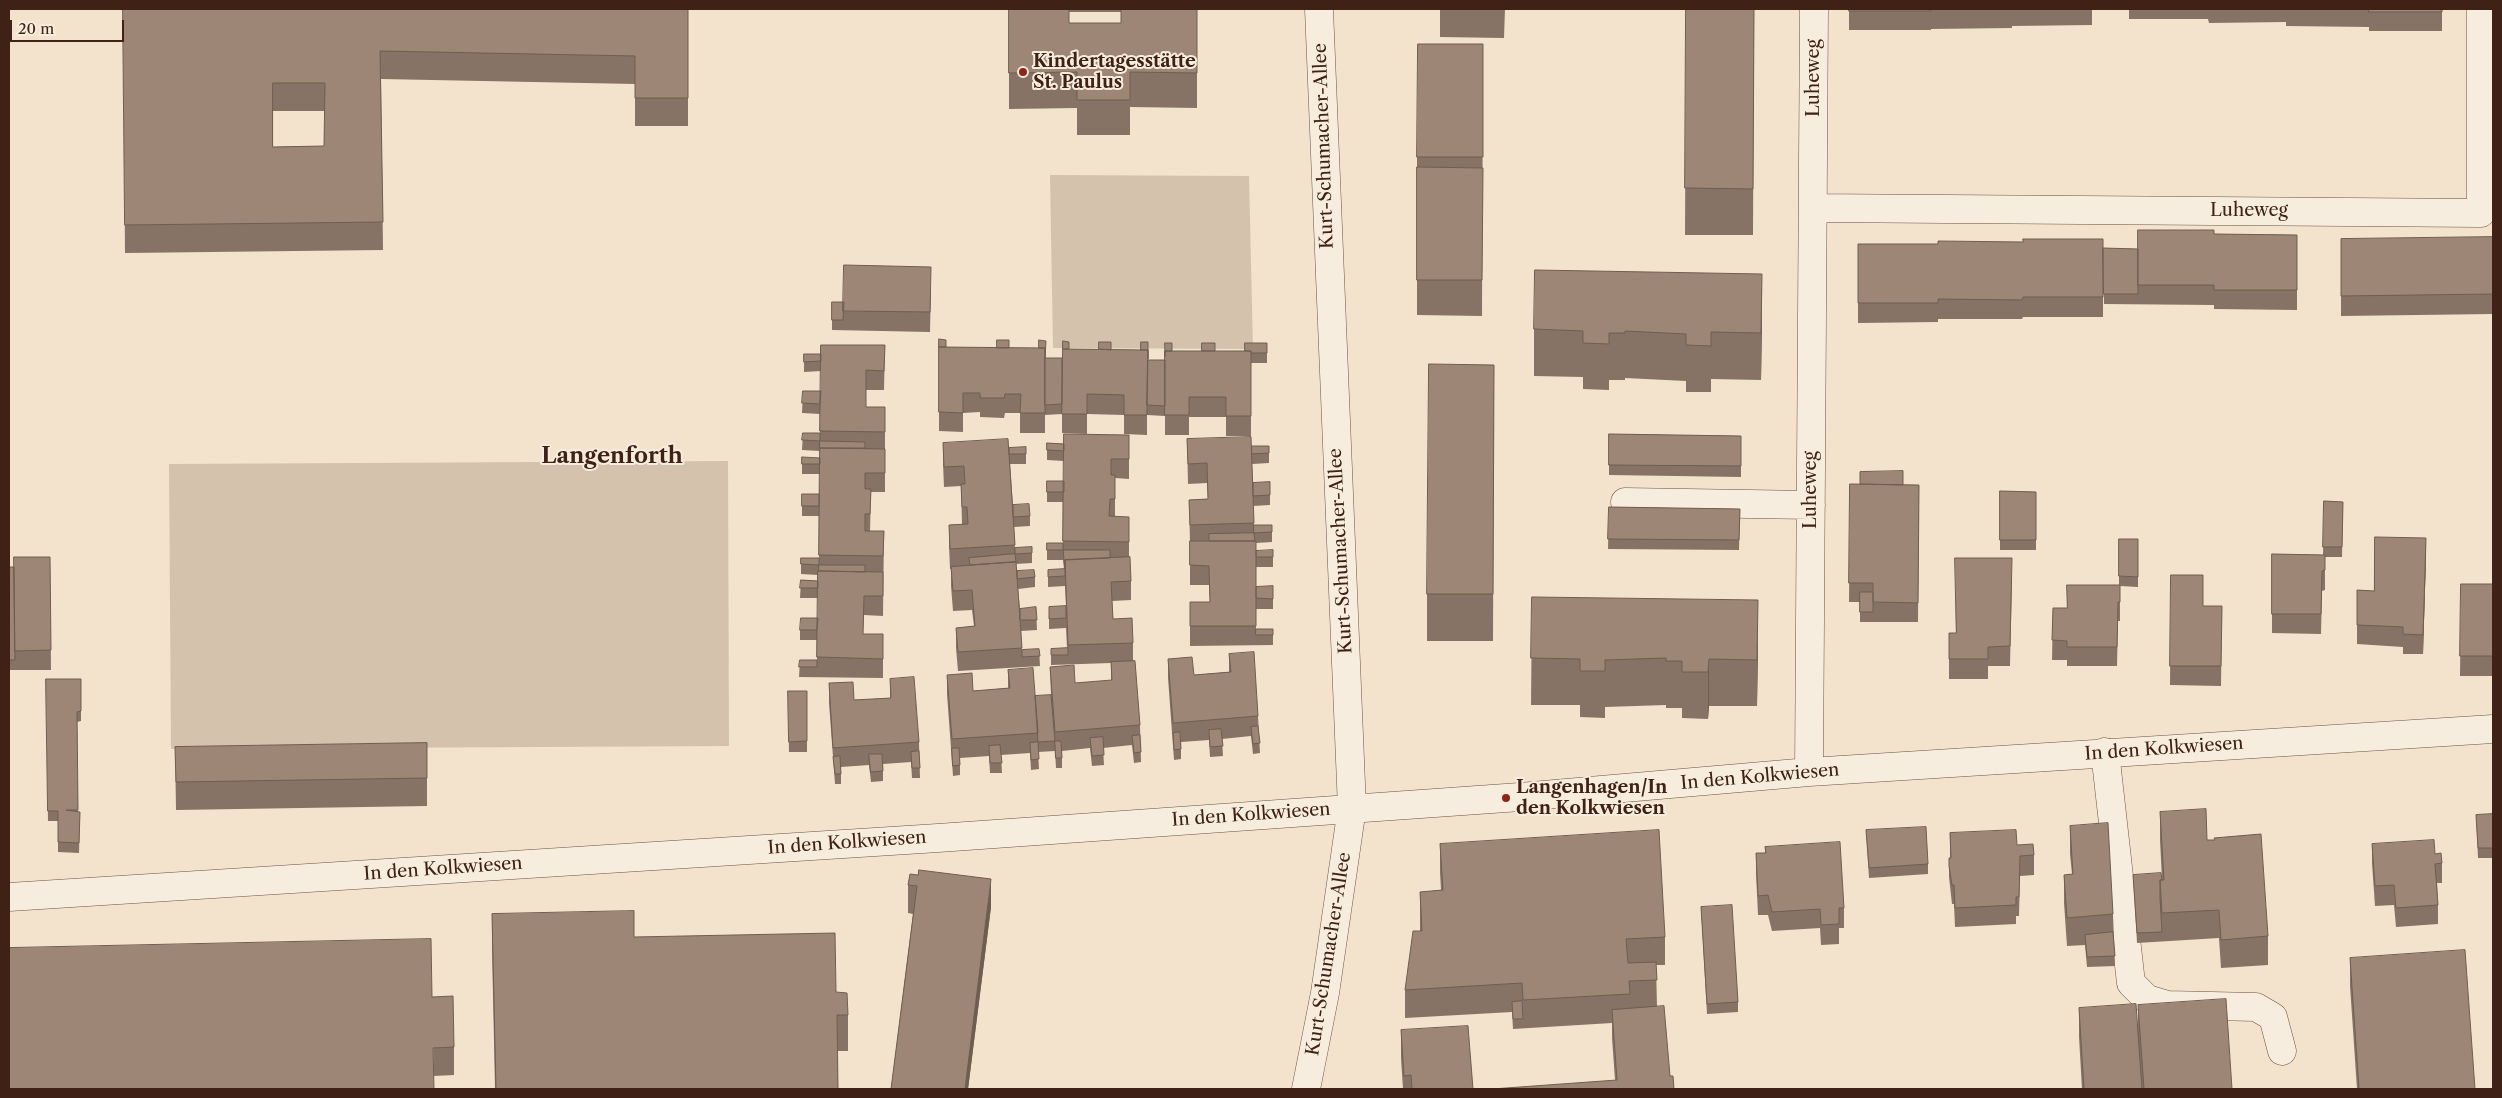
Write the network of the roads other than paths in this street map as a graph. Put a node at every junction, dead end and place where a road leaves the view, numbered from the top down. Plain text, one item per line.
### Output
1 (1319, 9) edge
2 (1814, 9) edge
3 (2481, 9) edge
4 (1813, 208) junction
5 (2487, 213) edge
6 (1625, 502) dead end
7 (1811, 505) junction
8 (2493, 729) edge
9 (2105, 752) junction
10 (1809, 772) junction
11 (1352, 808) junction
12 (9, 897) edge
13 (2282, 1051) dead end
14 (1306, 1089) edge

1 - 11 street, Kurt-Schumacher-Allee
2 - 4 street, Luheweg
3 - 5 street, Luheweg
4 - 5 street, Luheweg
4 - 7 street, Luheweg
6 - 7 street
7 - 10 street, Luheweg
8 - 9 street, In den Kolkwiesen
9 - 10 street, In den Kolkwiesen
9 - 13 street
10 - 11 street, In den Kolkwiesen
11 - 12 street, In den Kolkwiesen
11 - 14 street, Kurt-Schumacher-Allee

